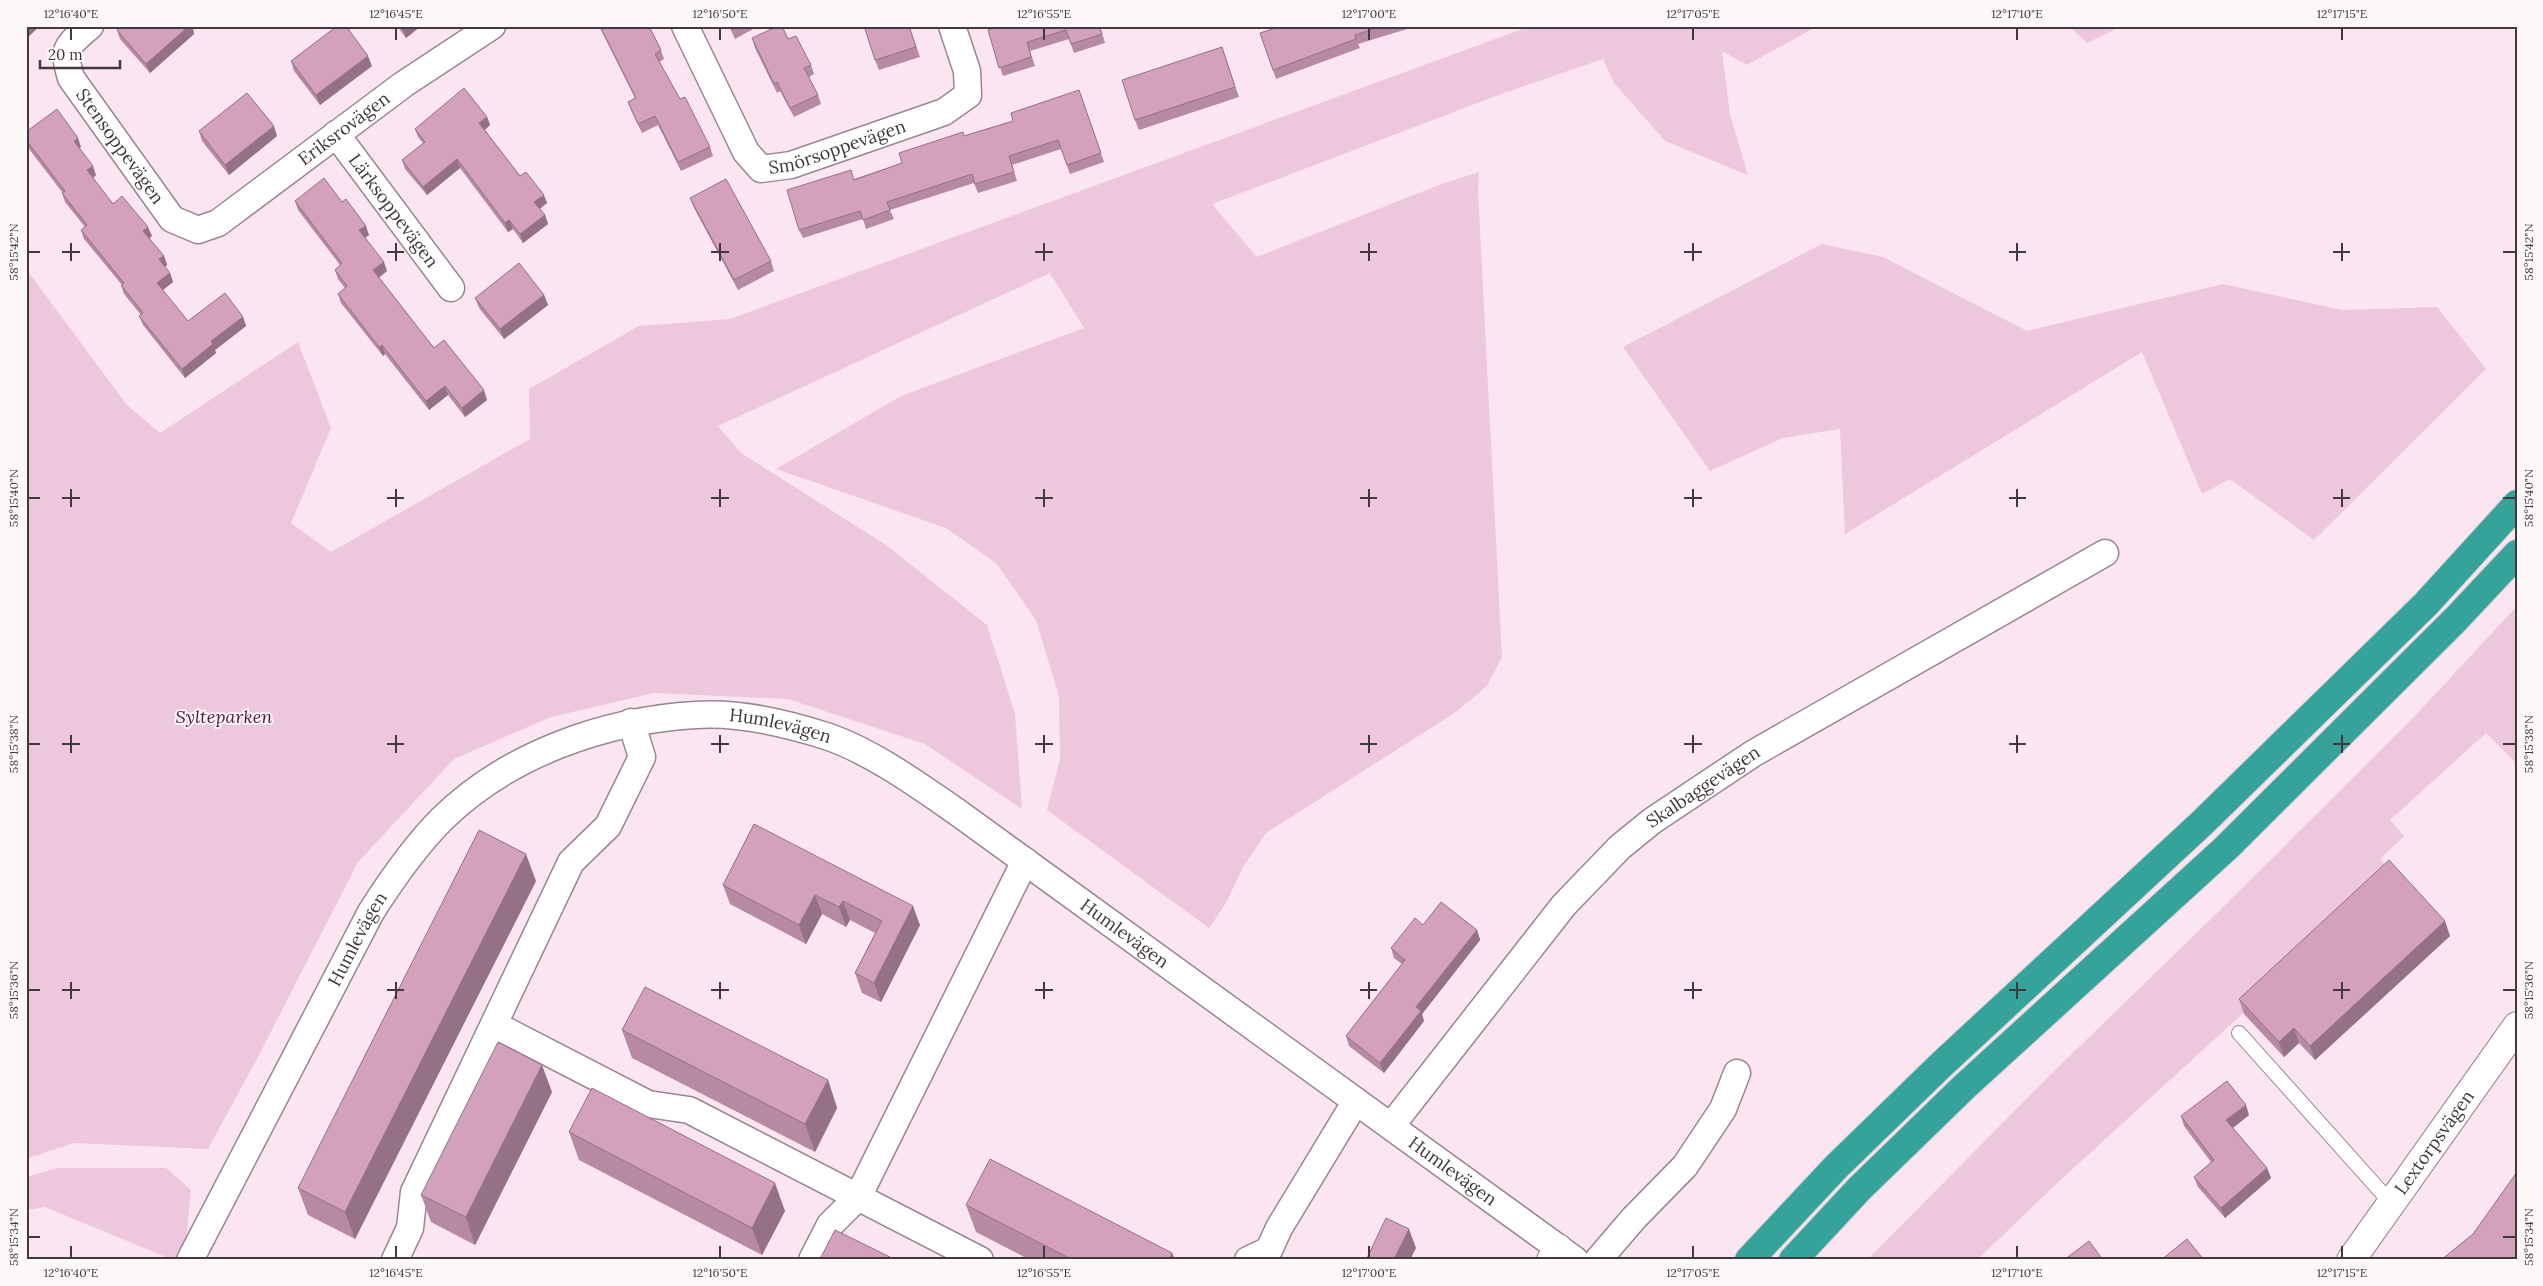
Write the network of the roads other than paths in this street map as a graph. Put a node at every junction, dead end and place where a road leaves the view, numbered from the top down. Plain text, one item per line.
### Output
1 (90, 26) edge
2 (492, 26) edge
3 (685, 26) edge
4 (952, 26) edge
5 (336, 134) junction
6 (198, 230) joint
7 (451, 288) dead end
8 (2517, 504) edge
9 (2105, 553) dead end
10 (2517, 554) edge
11 (630, 722) junction
12 (1026, 861) junction
13 (495, 1025) junction
14 (2517, 1026) edge
15 (2239, 1033) dead end
16 (1736, 1073) dead end
17 (1356, 1101) junction
18 (1391, 1126) junction
19 (858, 1197) junction
20 (2391, 1204) junction
21 (1562, 1256) edge
22 (190, 1260) edge
23 (395, 1260) edge
24 (812, 1260) edge
25 (980, 1260) edge
26 (1248, 1260) edge
27 (1598, 1260) edge
28 (1749, 1260) edge
29 (1794, 1260) edge
30 (2351, 1260) edge

1 - 6 street, Stensoppevägen
2 - 5 street, Eriksrovägen
3 - 4 street, Smörsoppevägen
5 - 6 street, Eriksrovägen
5 - 7 street, Lärksoppevägen
8 - 28 highway
9 - 18 street, Skalbaggevägen
10 - 29 highway
11 - 12 street, Humlevägen
11 - 13 street
11 - 22 street, Humlevägen
12 - 17 street, Humlevägen
12 - 19 street
13 - 19 street
13 - 23 street
14 - 20 street, Lextorpsvägen
15 - 20 lane
16 - 27 street
17 - 18 street, Humlevägen
17 - 26 street
18 - 21 street, Humlevägen
19 - 24 street
19 - 25 street
20 - 30 street, Lextorpsvägen

